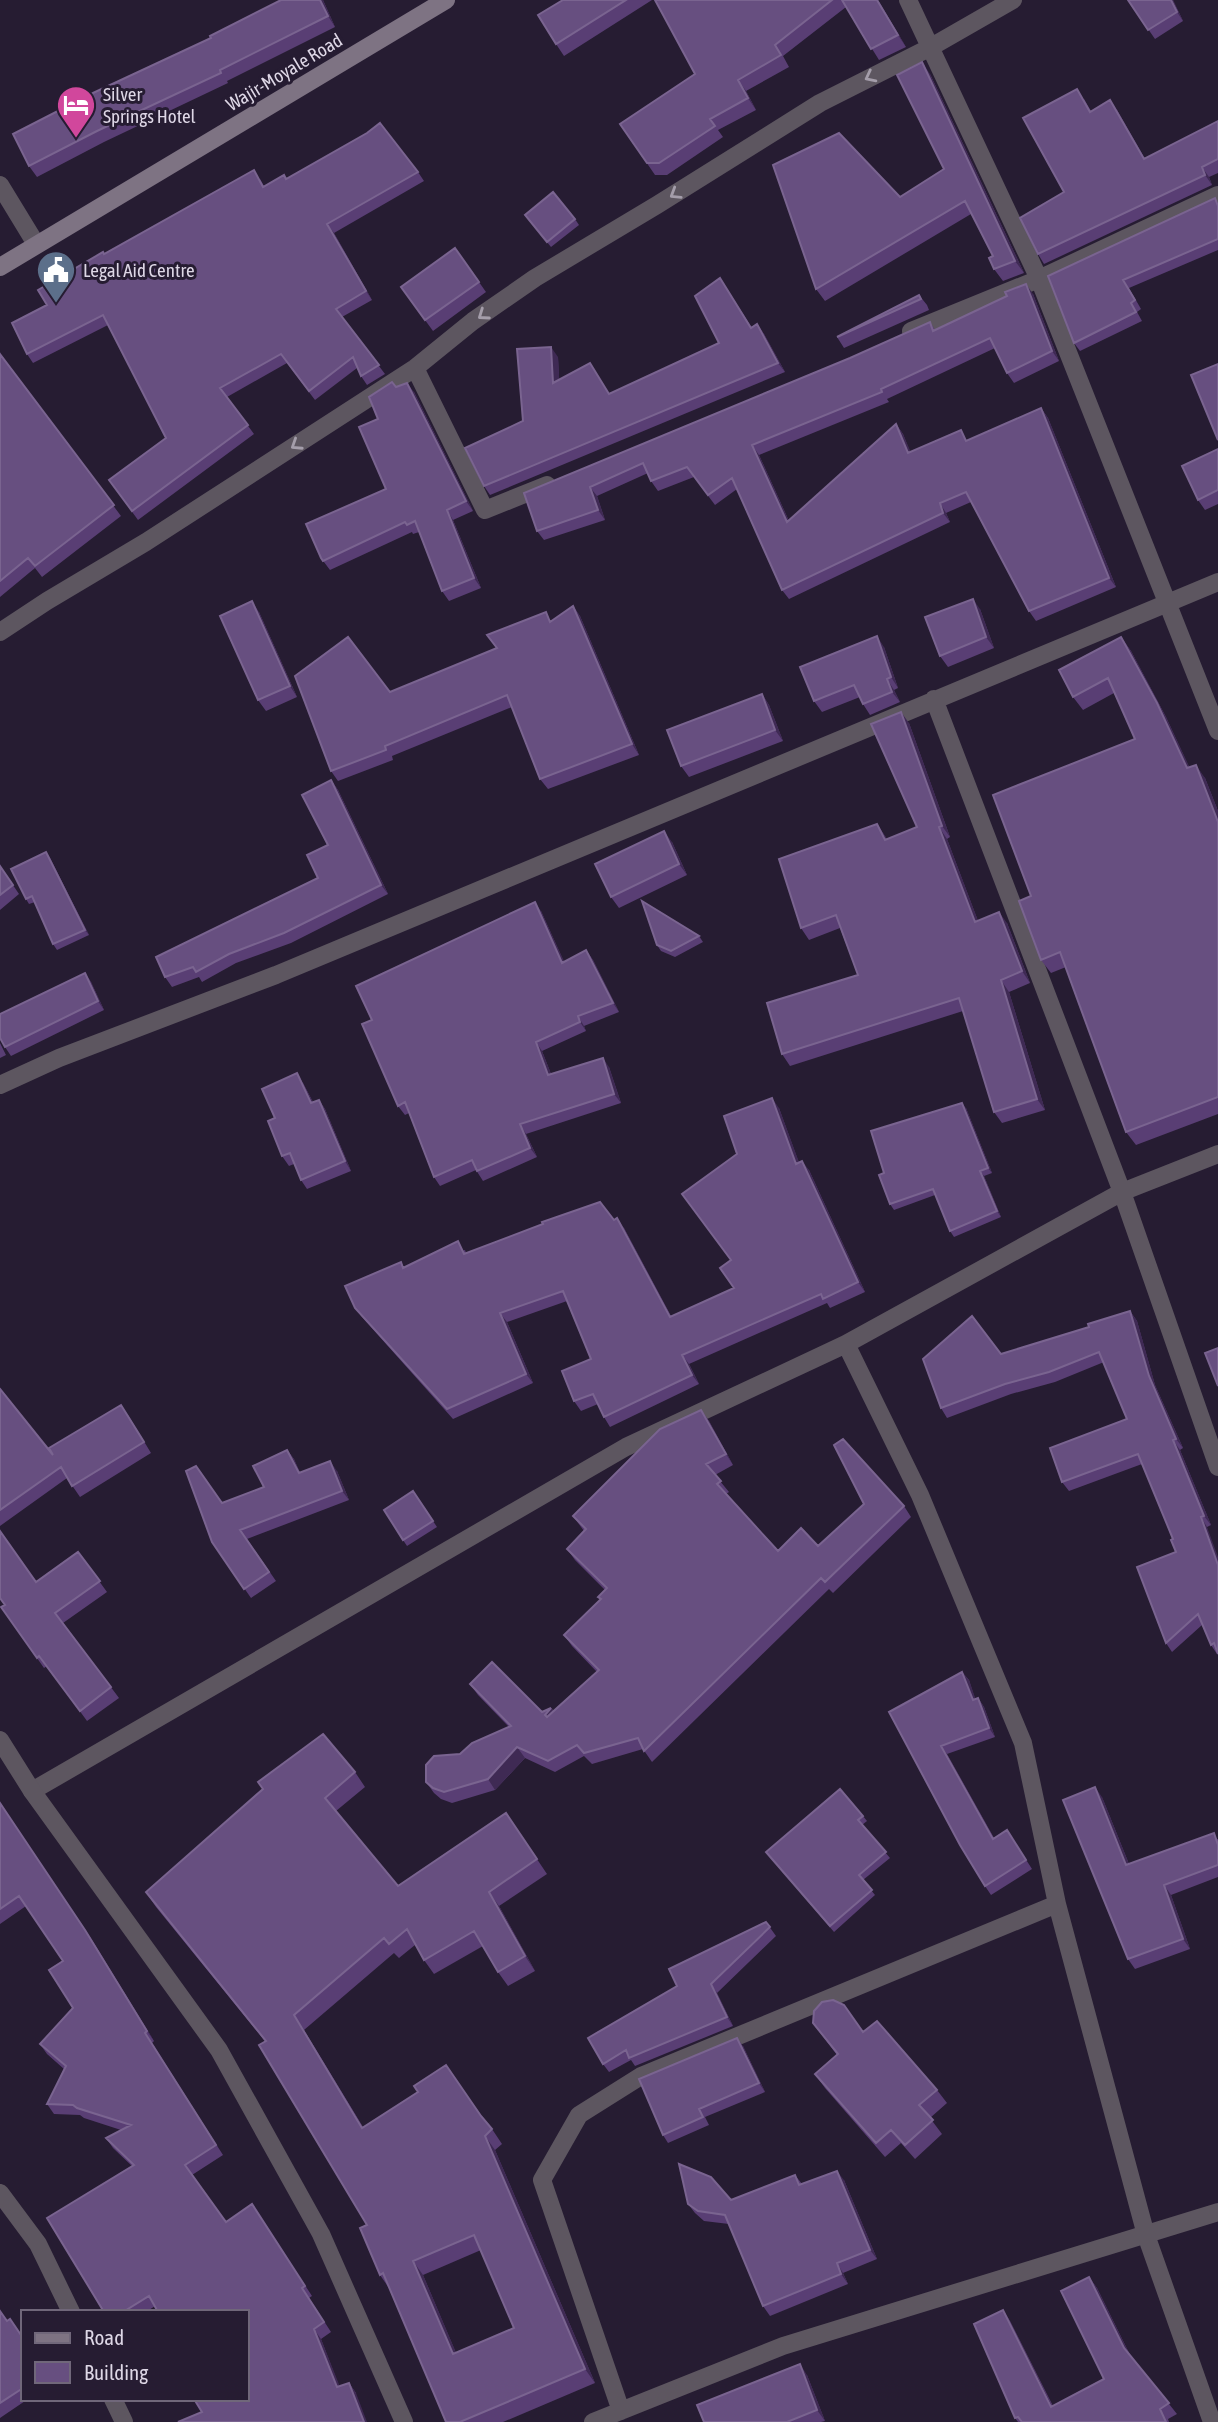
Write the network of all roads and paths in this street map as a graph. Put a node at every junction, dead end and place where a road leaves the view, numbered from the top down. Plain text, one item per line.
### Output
1 (446, 0) edge
2 (908, 0) edge
3 (1013, 0) edge
4 (931, 47) junction
5 (0, 185) edge
6 (1218, 195) edge
7 (36, 244) junction
8 (0, 267) edge
9 (1039, 279) junction
10 (898, 337) edge
11 (415, 369) junction
12 (561, 479) edge
13 (1218, 582) edge
14 (1167, 601) junction
15 (0, 632) edge
16 (934, 699) junction
17 (1218, 731) edge
18 (0, 1085) edge
19 (1218, 1154) edge
20 (1122, 1192) junction
21 (846, 1344) junction
22 (1218, 1468) edge
23 (0, 1740) edge
24 (32, 1791) junction
25 (1057, 1904) junction
26 (0, 2193) edge
27 (1218, 2212) edge
28 (1146, 2235) junction
29 (70, 2310) edge
30 (114, 2401) edge
31 (621, 2411) junction
32 (124, 2422) edge
33 (404, 2422) edge
34 (593, 2422) edge
35 (1212, 2422) edge

1 - 7 main road, Wajir-Moyale Road
2 - 4 street
3 - 4 street
4 - 9 street
4 -> 11 street
5 - 7 street
6 - 9 street
7 - 8 main road, Wajir-Moyale Road
9 - 10 street
9 - 14 street
11 - 12 street
11 -> 15 street
13 - 14 street
14 - 16 street
14 - 17 street
16 - 18 street
16 - 20 street
19 - 20 street
20 - 21 street
20 - 22 street
21 - 24 street
21 - 25 street
23 - 24 street
24 - 33 street
25 - 28 street
25 - 31 street
26 - 29 street
27 - 28 street
28 - 31 street
28 - 35 street
30 - 32 street
31 - 34 street

